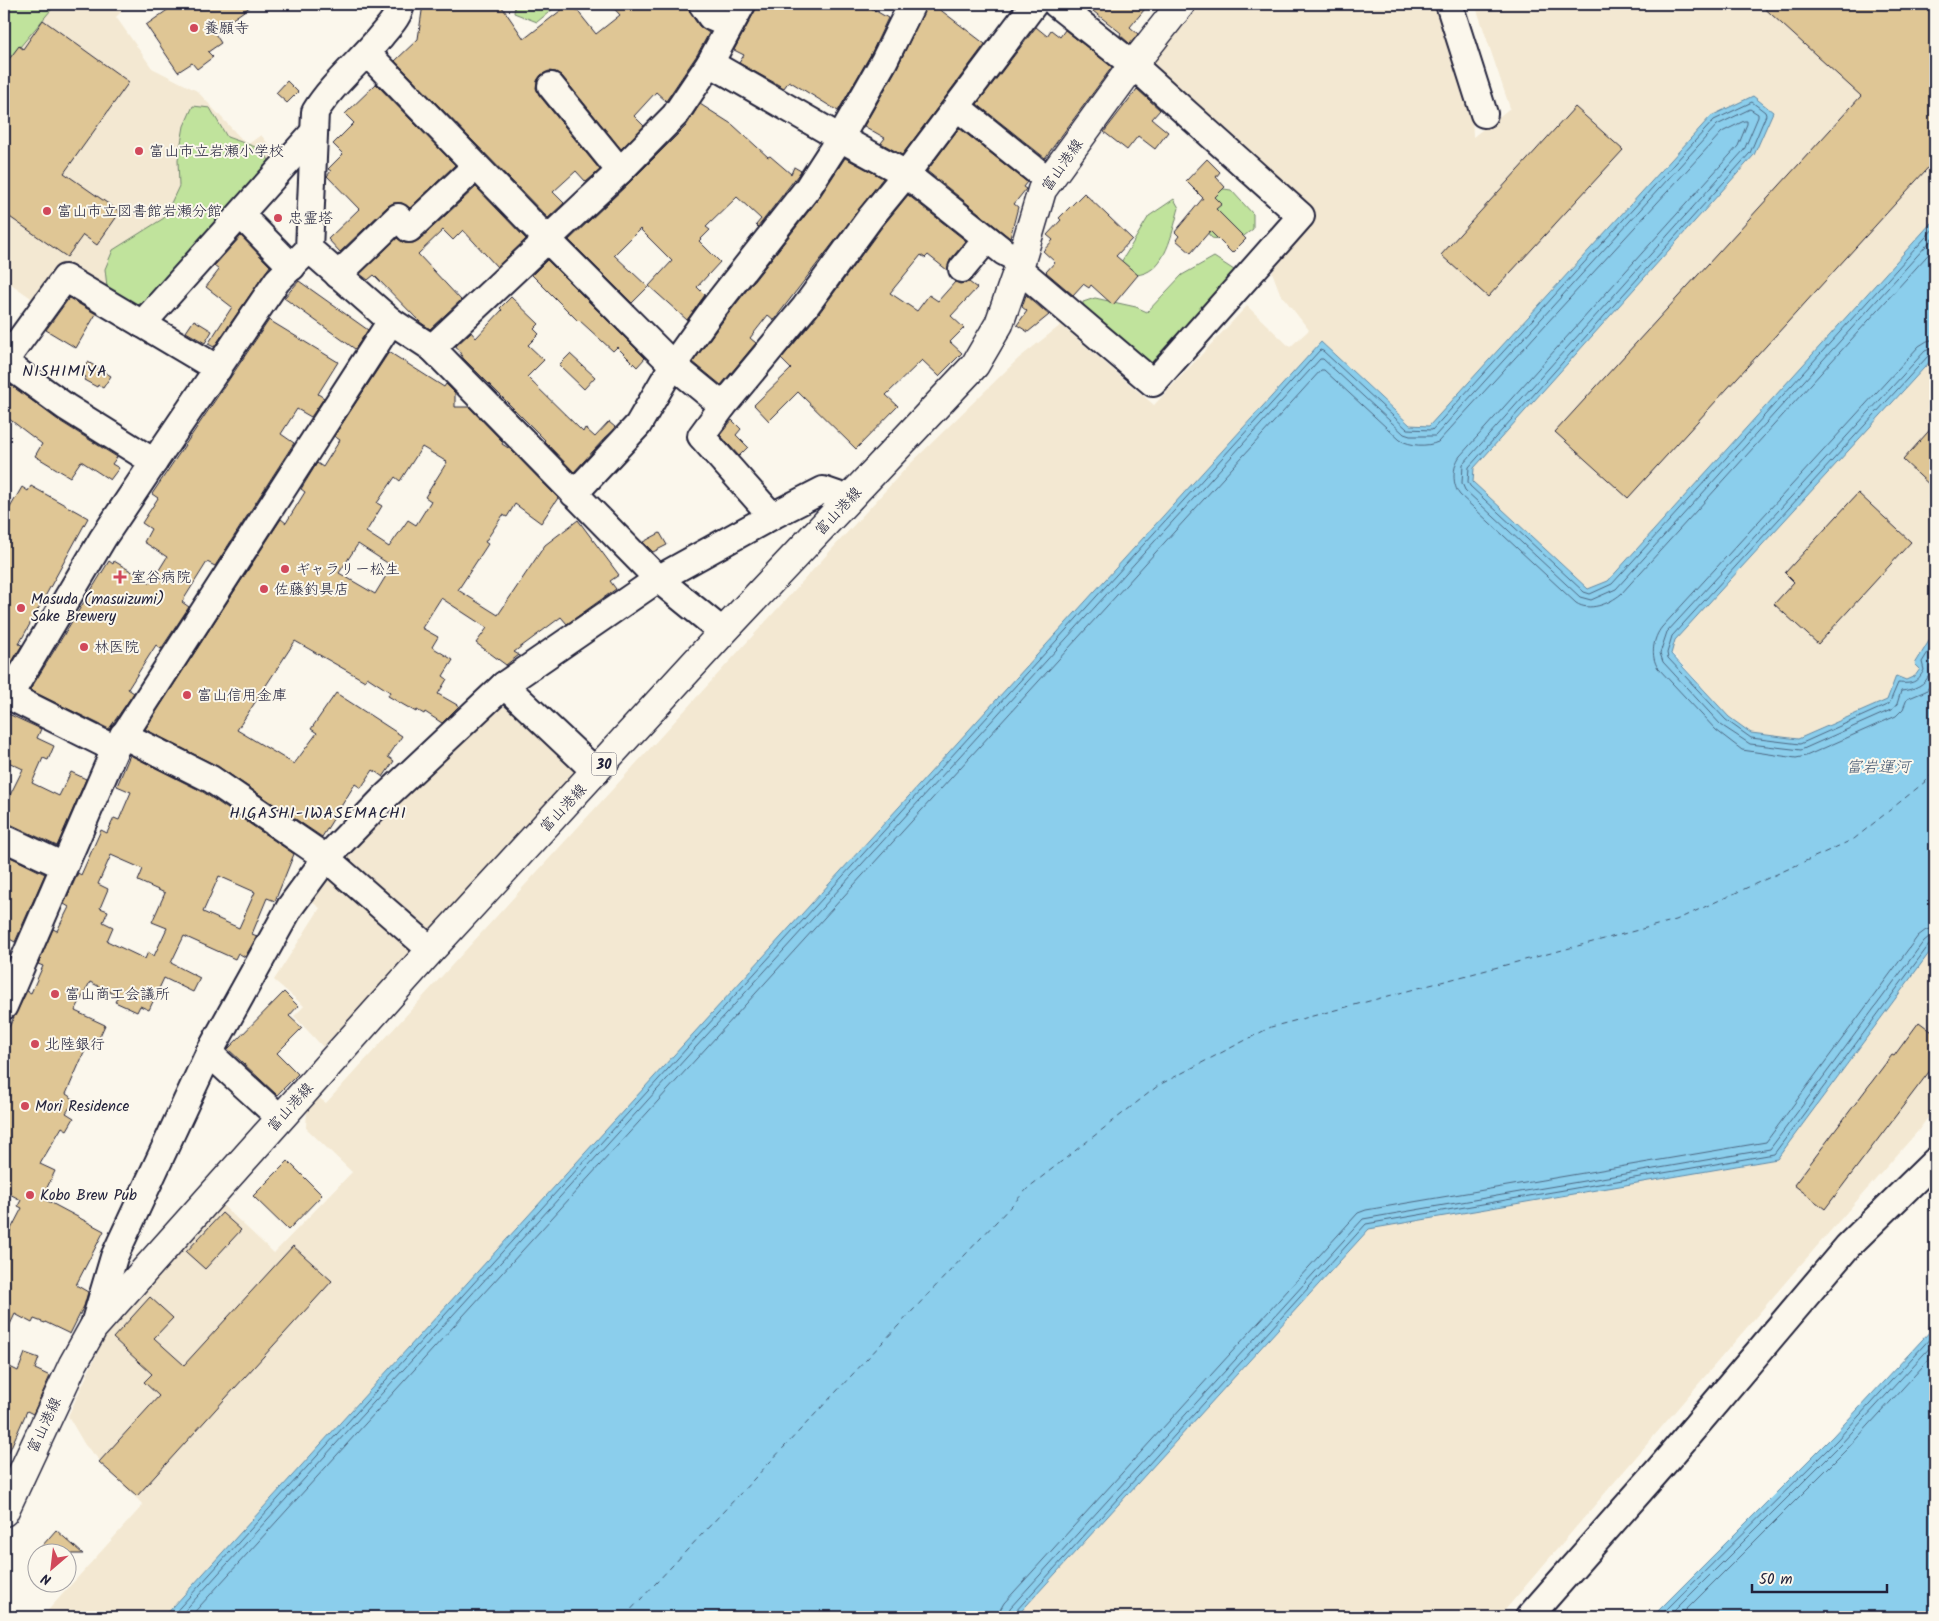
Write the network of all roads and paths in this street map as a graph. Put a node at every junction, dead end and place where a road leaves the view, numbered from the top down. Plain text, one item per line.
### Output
1 (401, 4) edge
2 (702, 4) edge
3 (912, 4) edge
4 (1034, 4) edge
5 (1056, 4) edge
6 (1181, 4) edge
7 (1449, 4) edge
8 (736, 14) edge
9 (367, 53) junction
10 (710, 64) junction
11 (1133, 65) junction
12 (551, 86) dead end
13 (957, 107) junction
14 (1484, 114) dead end
15 (313, 133) junction
16 (840, 138) junction
17 (476, 166) junction
18 (620, 171) junction
19 (906, 174) junction
20 (1049, 181) junction
21 (241, 215) junction
22 (547, 239) junction
23 (987, 239) junction
24 (301, 258) junction
25 (1020, 265) junction
26 (962, 270) dead end
27 (338, 275) junction
28 (391, 321) junction
29 (142, 324) junction
30 (432, 348) junction
31 (4, 362) edge
32 (673, 365) junction
33 (218, 369) junction
34 (723, 406) junction
35 (154, 462) junction
36 (574, 494) junction
37 (849, 499) junction
38 (772, 516) junction
39 (658, 578) junction
40 (723, 632) junction
41 (504, 685) junction
42 (6, 696) edge
43 (119, 742) junction
44 (596, 772) junction
45 (4, 838) edge
46 (326, 858) junction
47 (64, 866) junction
48 (430, 950) junction
49 (4, 1006) edge
50 (209, 1053) junction
51 (280, 1118) junction
52 (1935, 1161) edge
53 (93, 1328) junction
54 (4, 1512) edge
55 (1529, 1617) edge

1 - 9 street
2 - 8 street
3 - 16 street
4 - 13 street
5 - 11 street
6 - 11 main road, 富山港線 / 30
7 - 14 street
8 - 10 street
9 - 15 street
9 - 17 street
10 - 16 street
10 - 18 street
11 - 20 main road, 富山港線 / 30
11 - 25 street
12 - 18 street
13 - 19 street
13 - 20 street
15 - 21 street
15 - 24 street
16 - 19 street
16 - 32 street
17 - 22 street
17 - 27 street
18 - 22 street
19 - 23 street
19 - 34 street
20 - 25 main road, 富山港線 / 30
21 - 24 street
21 - 29 street
22 - 30 street
22 - 32 street
23 - 25 street
23 - 26 street
24 - 27 street
24 - 33 street
25 - 37 main road, 富山港線 / 30
27 - 28 street
28 - 30 street
28 - 43 street
29 - 31 street
29 - 33 street
30 - 36 street
31 - 35 street
32 - 34 street
32 - 36 street
33 - 35 street
34 - 38 street
35 - 42 street
36 - 39 street
37 - 38 street
37 - 40 main road, 富山港線 / 30
38 - 39 street
39 - 40 street
39 - 41 street
40 - 44 main road, 富山港線 / 30
41 - 44 street
41 - 46 street
42 - 43 street
43 - 46 street
43 - 47 street
44 - 48 main road, 富山港線 / 30
45 - 47 street
46 - 48 street
46 - 50 street
47 - 49 street
48 - 51 main road, 富山港線 / 30
50 - 51 street
50 - 53 street
51 - 53 main road, 富山港線 / 30
52 - 55 street
53 - 54 main road, 富山港線 / 30

